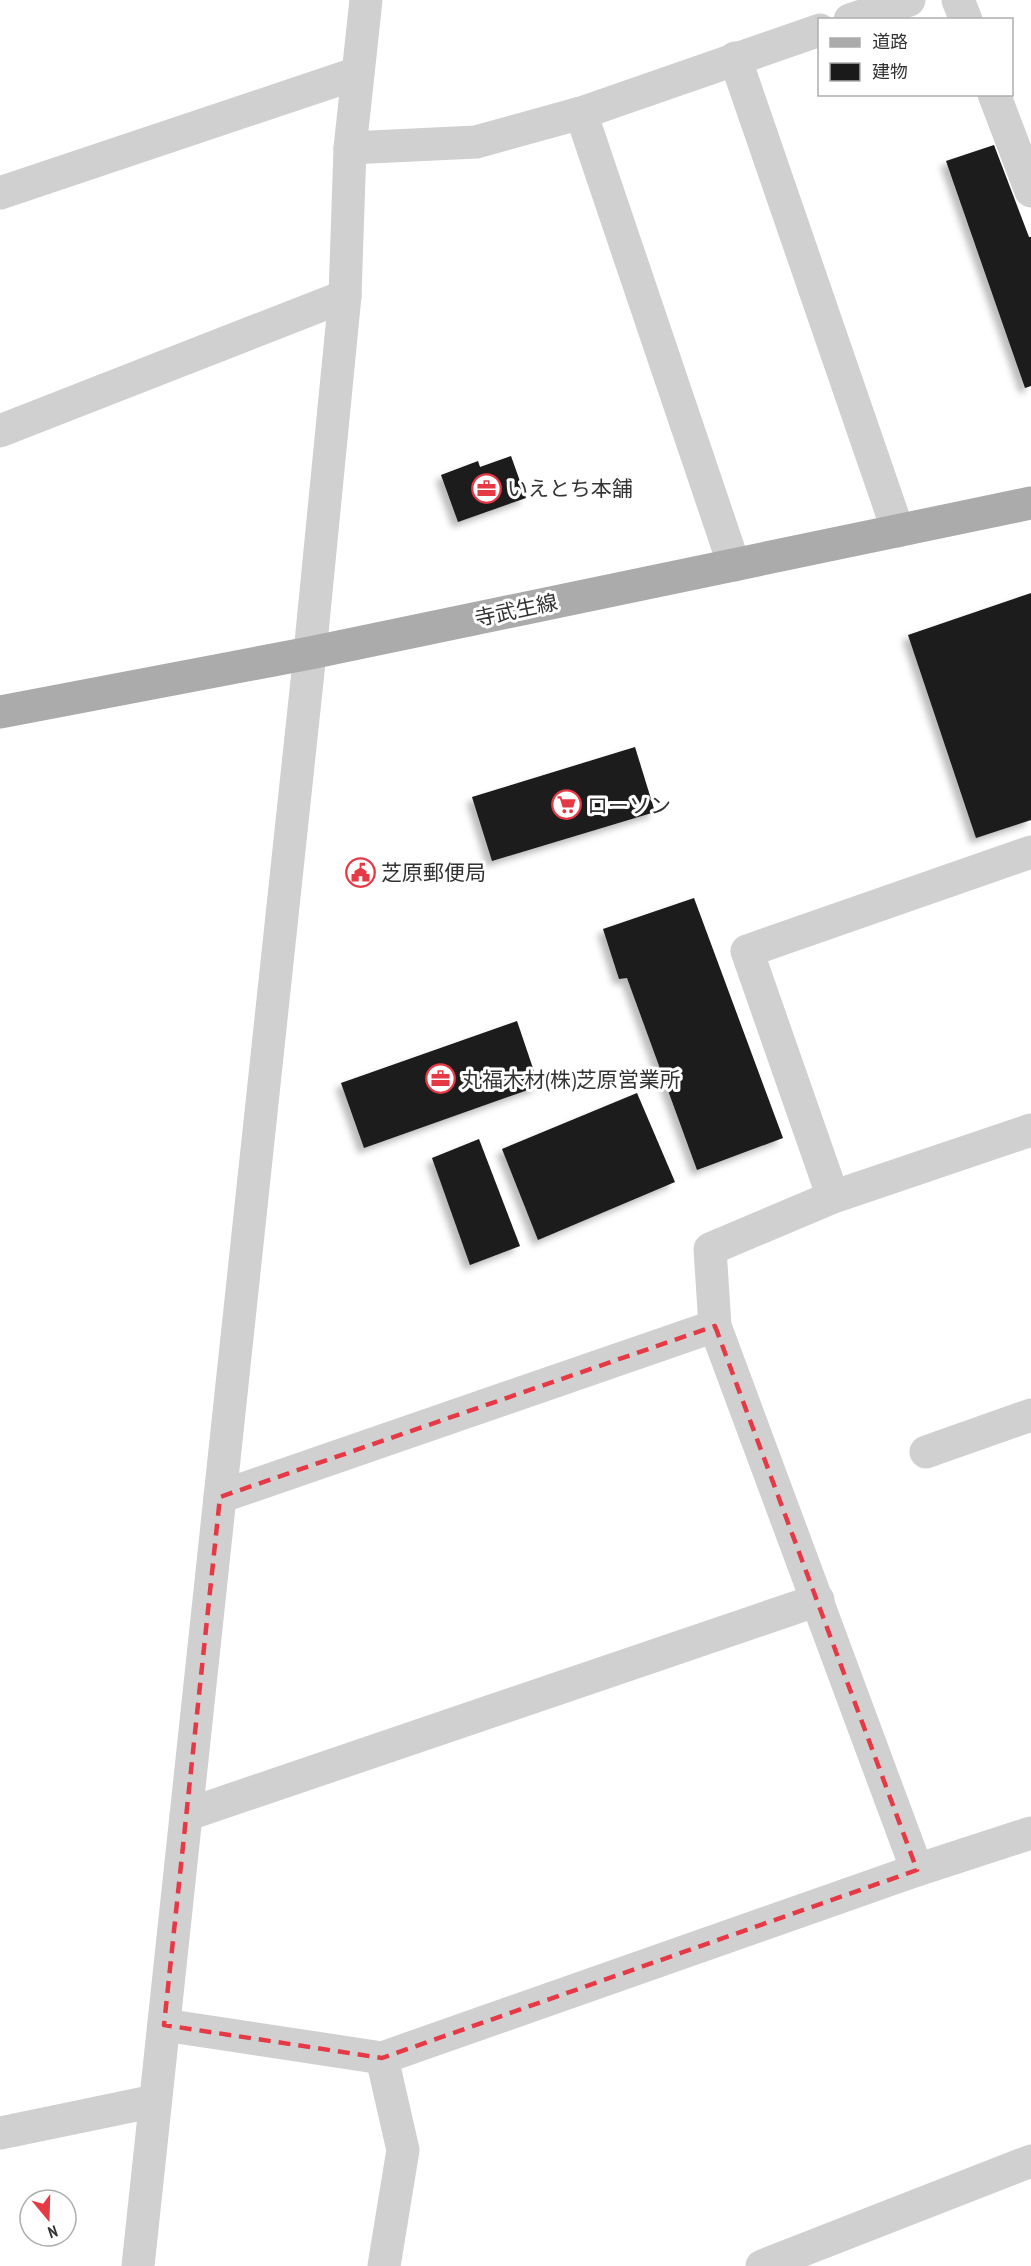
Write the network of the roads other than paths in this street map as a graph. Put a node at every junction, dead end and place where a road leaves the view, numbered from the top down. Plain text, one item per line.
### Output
1 (366, 0) edge
2 (909, 0) edge
3 (958, 0) edge
4 (856, 18) edge
5 (965, 18) edge
6 (818, 30) edge
7 (735, 58) junction
8 (358, 74) junction
9 (995, 96) edge
10 (581, 113) junction
11 (350, 148) junction
12 (1031, 191) edge
13 (0, 194) edge
14 (345, 296) junction
15 (0, 432) edge
16 (1031, 503) edge
17 (898, 531) junction
18 (734, 565) junction
19 (310, 653) junction
20 (0, 712) edge
21 (1031, 852) edge
22 (1031, 1130) edge
23 (833, 1197) junction
24 (715, 1326) junction
25 (1031, 1415) edge
26 (926, 1452) dead end
27 (220, 1497) junction
28 (818, 1600) junction
29 (186, 1815) junction
30 (1031, 1833) edge
31 (917, 1870) junction
32 (164, 2025) junction
33 (382, 2058) junction
34 (156, 2101) junction
35 (0, 2133) edge
36 (1031, 2161) edge
37 (138, 2266) edge
38 (384, 2266) edge
39 (762, 2266) edge

1 - 8 street
2 - 4 street
3 - 5 street
6 - 7 street
7 - 10 street
7 - 17 street
8 - 11 street
8 - 13 street
9 - 12 street
10 - 11 street
10 - 18 street
11 - 14 street
14 - 15 street
14 - 19 street
16 - 17 main road, 寺武生線
17 - 18 main road, 寺武生線
18 - 19 main road, 寺武生線
19 - 20 main road, 寺武生線
19 - 27 street
21 - 23 street
22 - 23 street
23 - 24 street
24 - 27 street
24 - 28 street
25 - 26 street
27 - 29 street
28 - 29 street
28 - 31 street
29 - 32 street
30 - 31 street
31 - 33 street
32 - 33 street
32 - 34 street
33 - 38 street
34 - 35 street
34 - 37 street
36 - 39 street

